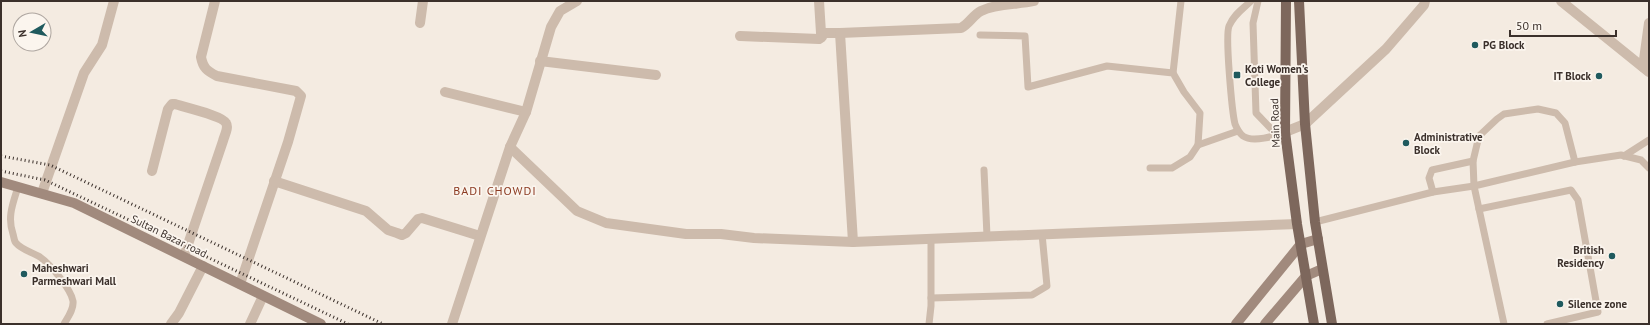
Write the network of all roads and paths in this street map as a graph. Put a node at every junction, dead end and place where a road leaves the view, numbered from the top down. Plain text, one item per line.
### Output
1 (114, 1) edge
2 (215, 1) edge
3 (423, 1) edge
4 (578, 1) edge
5 (819, 1) edge
6 (1034, 1) edge
7 (1181, 1) edge
8 (1251, 1) edge
9 (1258, 1) edge
10 (1286, 1) edge
11 (1299, 1) edge
12 (1425, 1) edge
13 (1561, 1) edge
14 (1649, 22) edge
15 (420, 23) dead end
16 (821, 33) junction
17 (840, 33) junction
18 (980, 35) dead end
19 (740, 36) dead end
20 (540, 60) junction
21 (1646, 69) edge
22 (1173, 73) junction
23 (656, 74) dead end
24 (445, 92) dead end
25 (526, 112) junction
26 (1305, 124) junction
27 (1238, 131) junction
28 (1281, 134) junction
29 (1649, 140) edge
30 (1198, 145) junction
31 (510, 147) junction
32 (1624, 156) junction
33 (1473, 161) junction
34 (1576, 162) junction
35 (1150, 168) dead end
36 (1649, 168) edge
37 (984, 170) dead end
38 (152, 172) dead end
39 (274, 181) junction
40 (1, 182) edge
41 (1474, 186) junction
42 (18, 187) junction
43 (1433, 192) junction
44 (42, 193) junction
45 (1479, 209) junction
46 (1315, 222) junction
47 (1297, 224) junction
48 (1042, 234) junction
49 (480, 236) junction
50 (987, 236) junction
51 (932, 239) junction
52 (1318, 239) junction
53 (853, 242) junction
54 (1301, 244) junction
55 (184, 256) junction
56 (203, 266) junction
57 (1322, 269) junction
58 (1306, 276) junction
59 (240, 284) junction
60 (263, 296) junction
61 (931, 298) junction
62 (64, 324) edge
63 (171, 324) edge
64 (250, 324) edge
65 (321, 324) edge
66 (452, 324) edge
67 (929, 324) edge
68 (1236, 324) edge
69 (1265, 324) edge
70 (1314, 324) edge
71 (1332, 324) edge
72 (1504, 324) edge
73 (1547, 324) edge

1 - 44 street
2 - 39 street
3 - 15 street
4 - 20 street
5 - 16 street
6 - 17 street
7 - 22 lane
8 - 27 lane
9 - 28 lane
10 - 28 main road, Main Road
11 - 26 main road
12 - 26 street
13 - 21 street
14 - 21 street
16 - 17 street
16 - 19 street
17 - 53 street
18 - 22 lane
20 - 23 street
20 - 25 street
22 - 30 lane
24 - 25 street
25 - 31 street
26 - 28 street
26 - 46 main road
27 - 28 lane
27 - 30 lane
28 - 47 main road, Main Road
29 - 32 lane
30 - 35 lane
31 - 49 street
31 - 53 street
32 - 34 lane
32 - 36 lane
33 - 34 lane
33 - 41 lane
33 - 43 lane
34 - 41 lane
37 - 50 lane
38 - 55 street
39 - 49 street
39 - 59 street
40 - 42 main road, Sultan Bazar road
41 - 43 lane
41 - 45 lane
42 - 44 main road, Sultan Bazar road
42 - 62 lane
43 - 46 lane
44 - 55 main road, Sultan Bazar road
45 - 72 lane
45 - 73 lane
46 - 52 main road
47 - 48 street
47 - 54 main road, Main Road
48 - 50 street
48 - 61 lane
49 - 66 street
50 - 51 street
51 - 53 street
51 - 61 lane
52 - 54 main road
52 - 57 main road
54 - 58 main road, Main Road
54 - 68 main road
55 - 56 main road, Sultan Bazar road
56 - 59 main road, Sultan Bazar road
56 - 63 street
57 - 58 main road
57 - 71 main road
58 - 69 main road
58 - 70 main road, Main Road
59 - 60 main road, Sultan Bazar road
60 - 64 street
60 - 65 main road, Sultan Bazar road
61 - 67 lane

